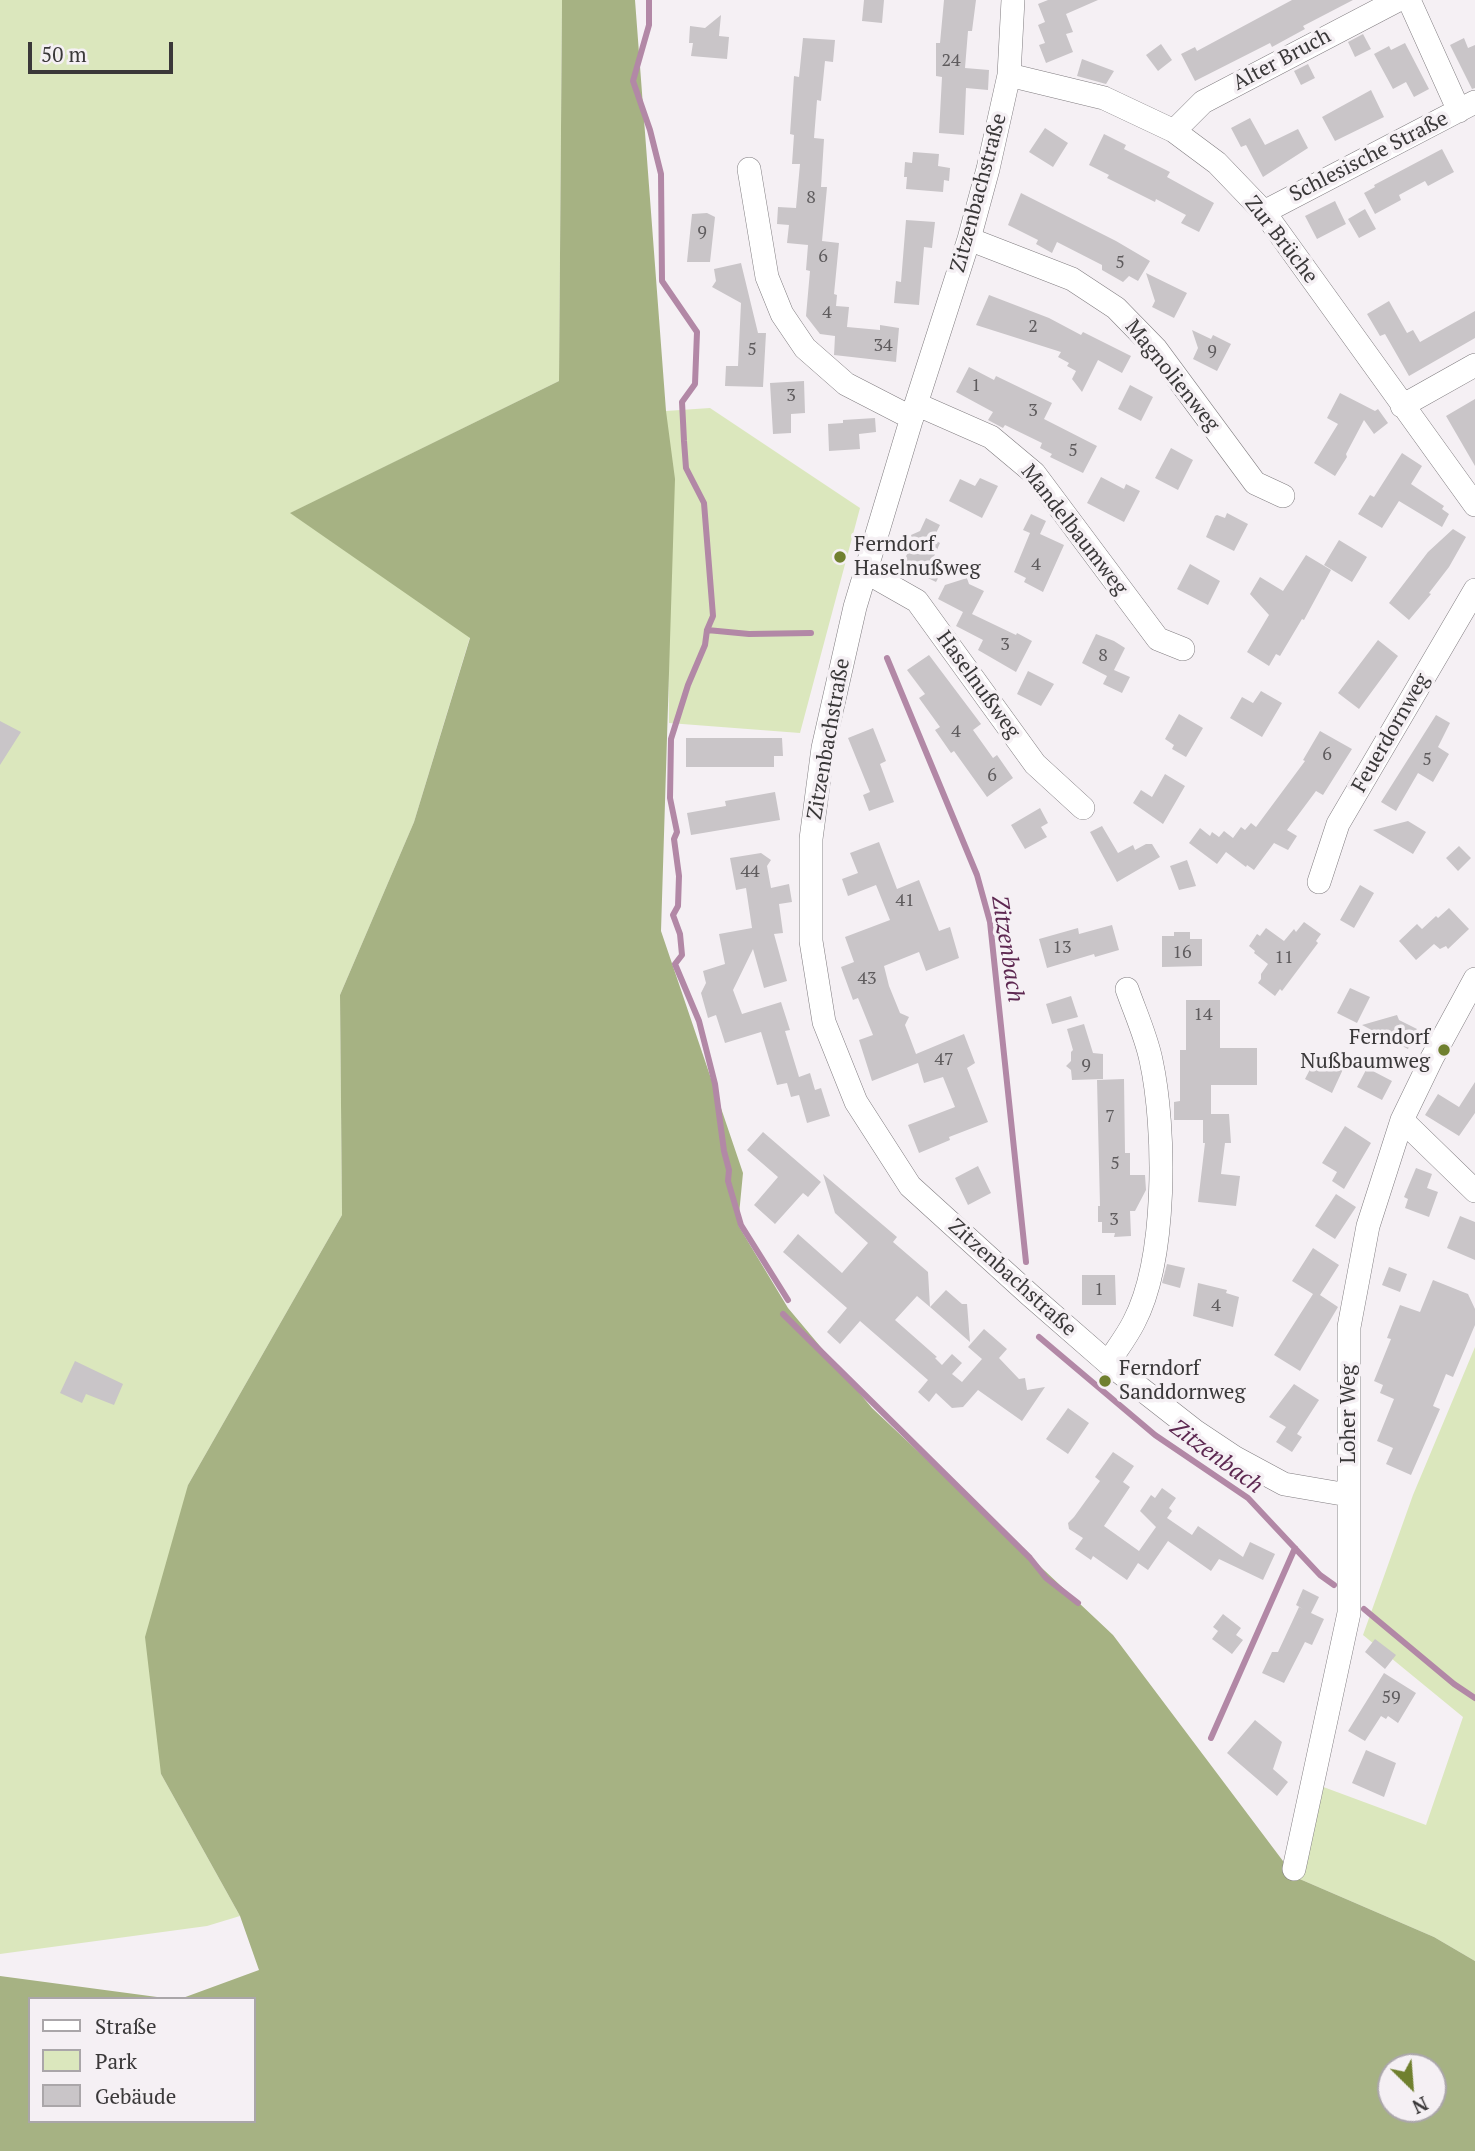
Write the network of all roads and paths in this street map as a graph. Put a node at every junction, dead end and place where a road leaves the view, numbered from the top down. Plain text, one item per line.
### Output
1 (1013, 0) edge
2 (1398, 0) edge
3 (1409, 0) edge
4 (1009, 75) junction
5 (1467, 107) edge
6 (1174, 131) junction
7 (749, 169) dead end
8 (1264, 212) junction
9 (969, 239) junction
10 (1475, 365) edge
11 (1402, 406) junction
12 (914, 411) junction
13 (1283, 496) dead end
14 (1475, 505) edge
15 (866, 572) junction
16 (1475, 590) edge
17 (1183, 649) dead end
18 (1083, 808) dead end
19 (1319, 882) dead end
20 (1475, 979) edge
21 (1127, 989) dead end
22 (1402, 1120) junction
23 (1475, 1191) edge
24 (1108, 1363) junction
25 (1348, 1494) junction
26 (1294, 1869) dead end

1 - 4 street, Zitzenbachstraße
2 - 6 street, Alter Bruch
3 - 5 street
4 - 6 street, Zur Brüche
4 - 9 street, Zitzenbachstraße
5 - 8 street, Schlesische Straße
6 - 8 street, Zur Brüche
7 - 12 street, Mandelbaumweg
8 - 11 street, Zur Brüche
9 - 12 street, Zitzenbachstraße
9 - 13 street, Magnolienweg
10 - 11 street
11 - 14 street, Zur Brüche
12 - 15 street, Zitzenbachstraße
12 - 17 street, Mandelbaumweg
15 - 18 street, Haselnußweg
15 - 24 street, Zitzenbachstraße
16 - 19 street, Feuerdornweg
20 - 22 street, Loher Weg
21 - 24 street
22 - 23 street
22 - 25 street, Loher Weg
24 - 25 street, Zitzenbachstraße
25 - 26 street, Loher Weg

